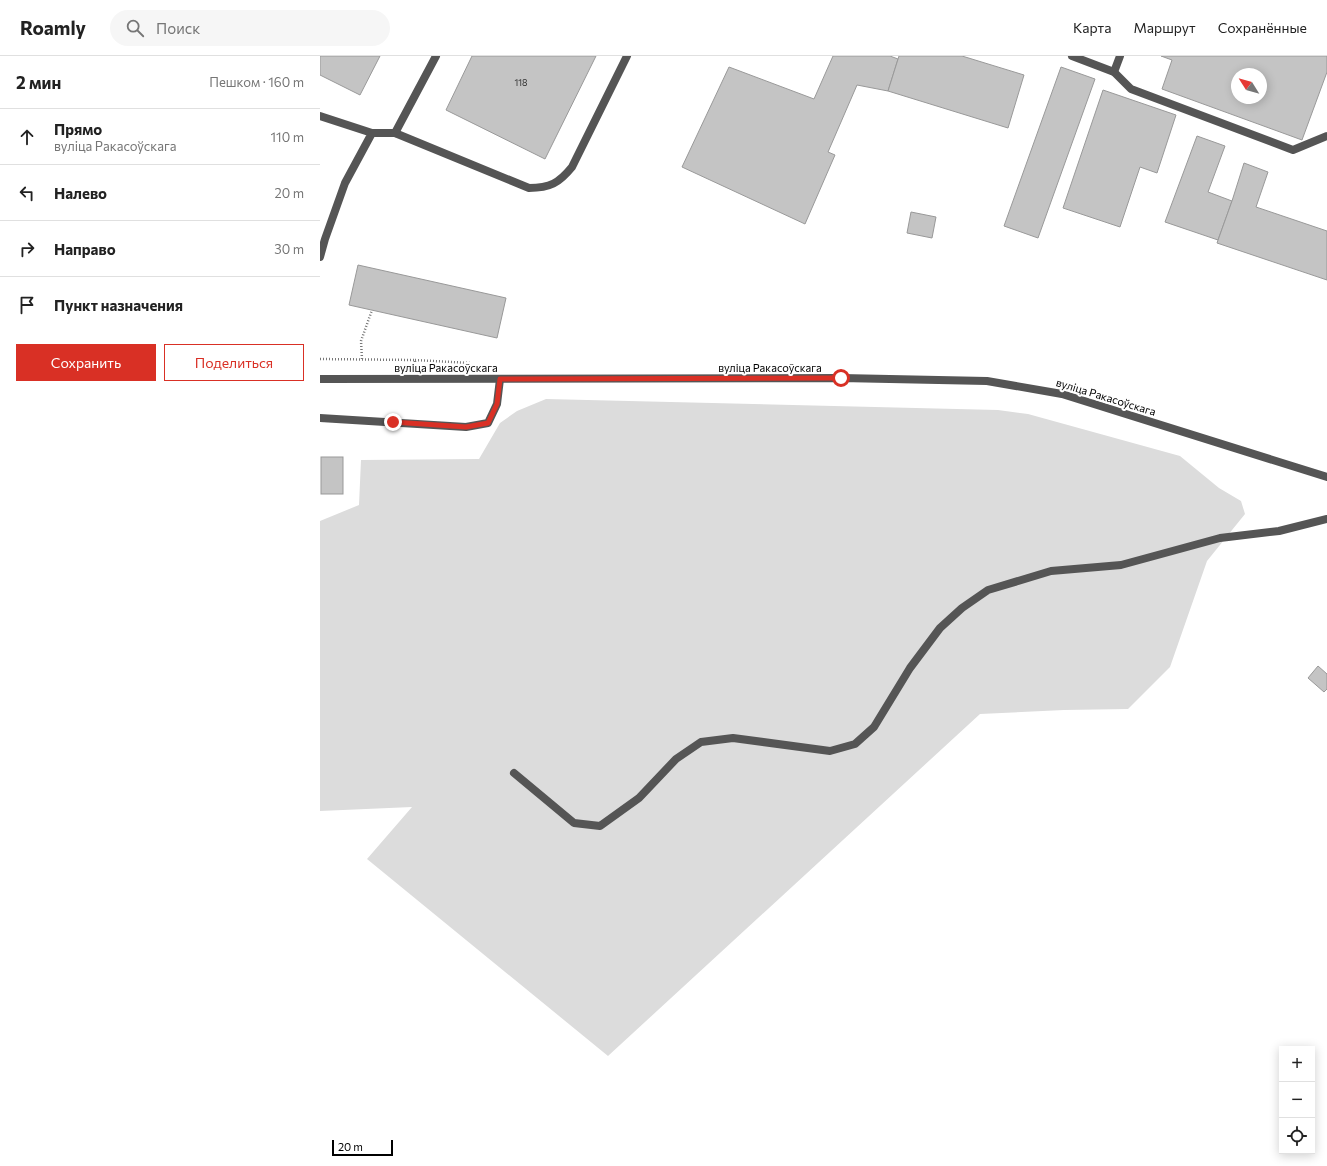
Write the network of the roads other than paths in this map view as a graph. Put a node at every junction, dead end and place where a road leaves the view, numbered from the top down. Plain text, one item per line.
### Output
1 (436, 56) edge
2 (627, 56) edge
3 (1072, 56) edge
4 (1120, 56) edge
5 (1114, 72) junction
6 (320, 116) edge
7 (372, 133) junction
8 (395, 133) junction
9 (1327, 136) edge
10 (320, 257) edge
11 (320, 379) edge
12 (500, 379) junction
13 (320, 418) edge
14 (1327, 477) edge
15 (1327, 519) edge
16 (514, 773) dead end

1 - 8 street
2 - 8 street
3 - 5 street
4 - 5 street
5 - 9 street
6 - 7 street
7 - 8 street
7 - 10 street
11 - 12 street, вуліца Ракасоўскага
12 - 13 street
12 - 14 street, вуліца Ракасоўскага
15 - 16 street

